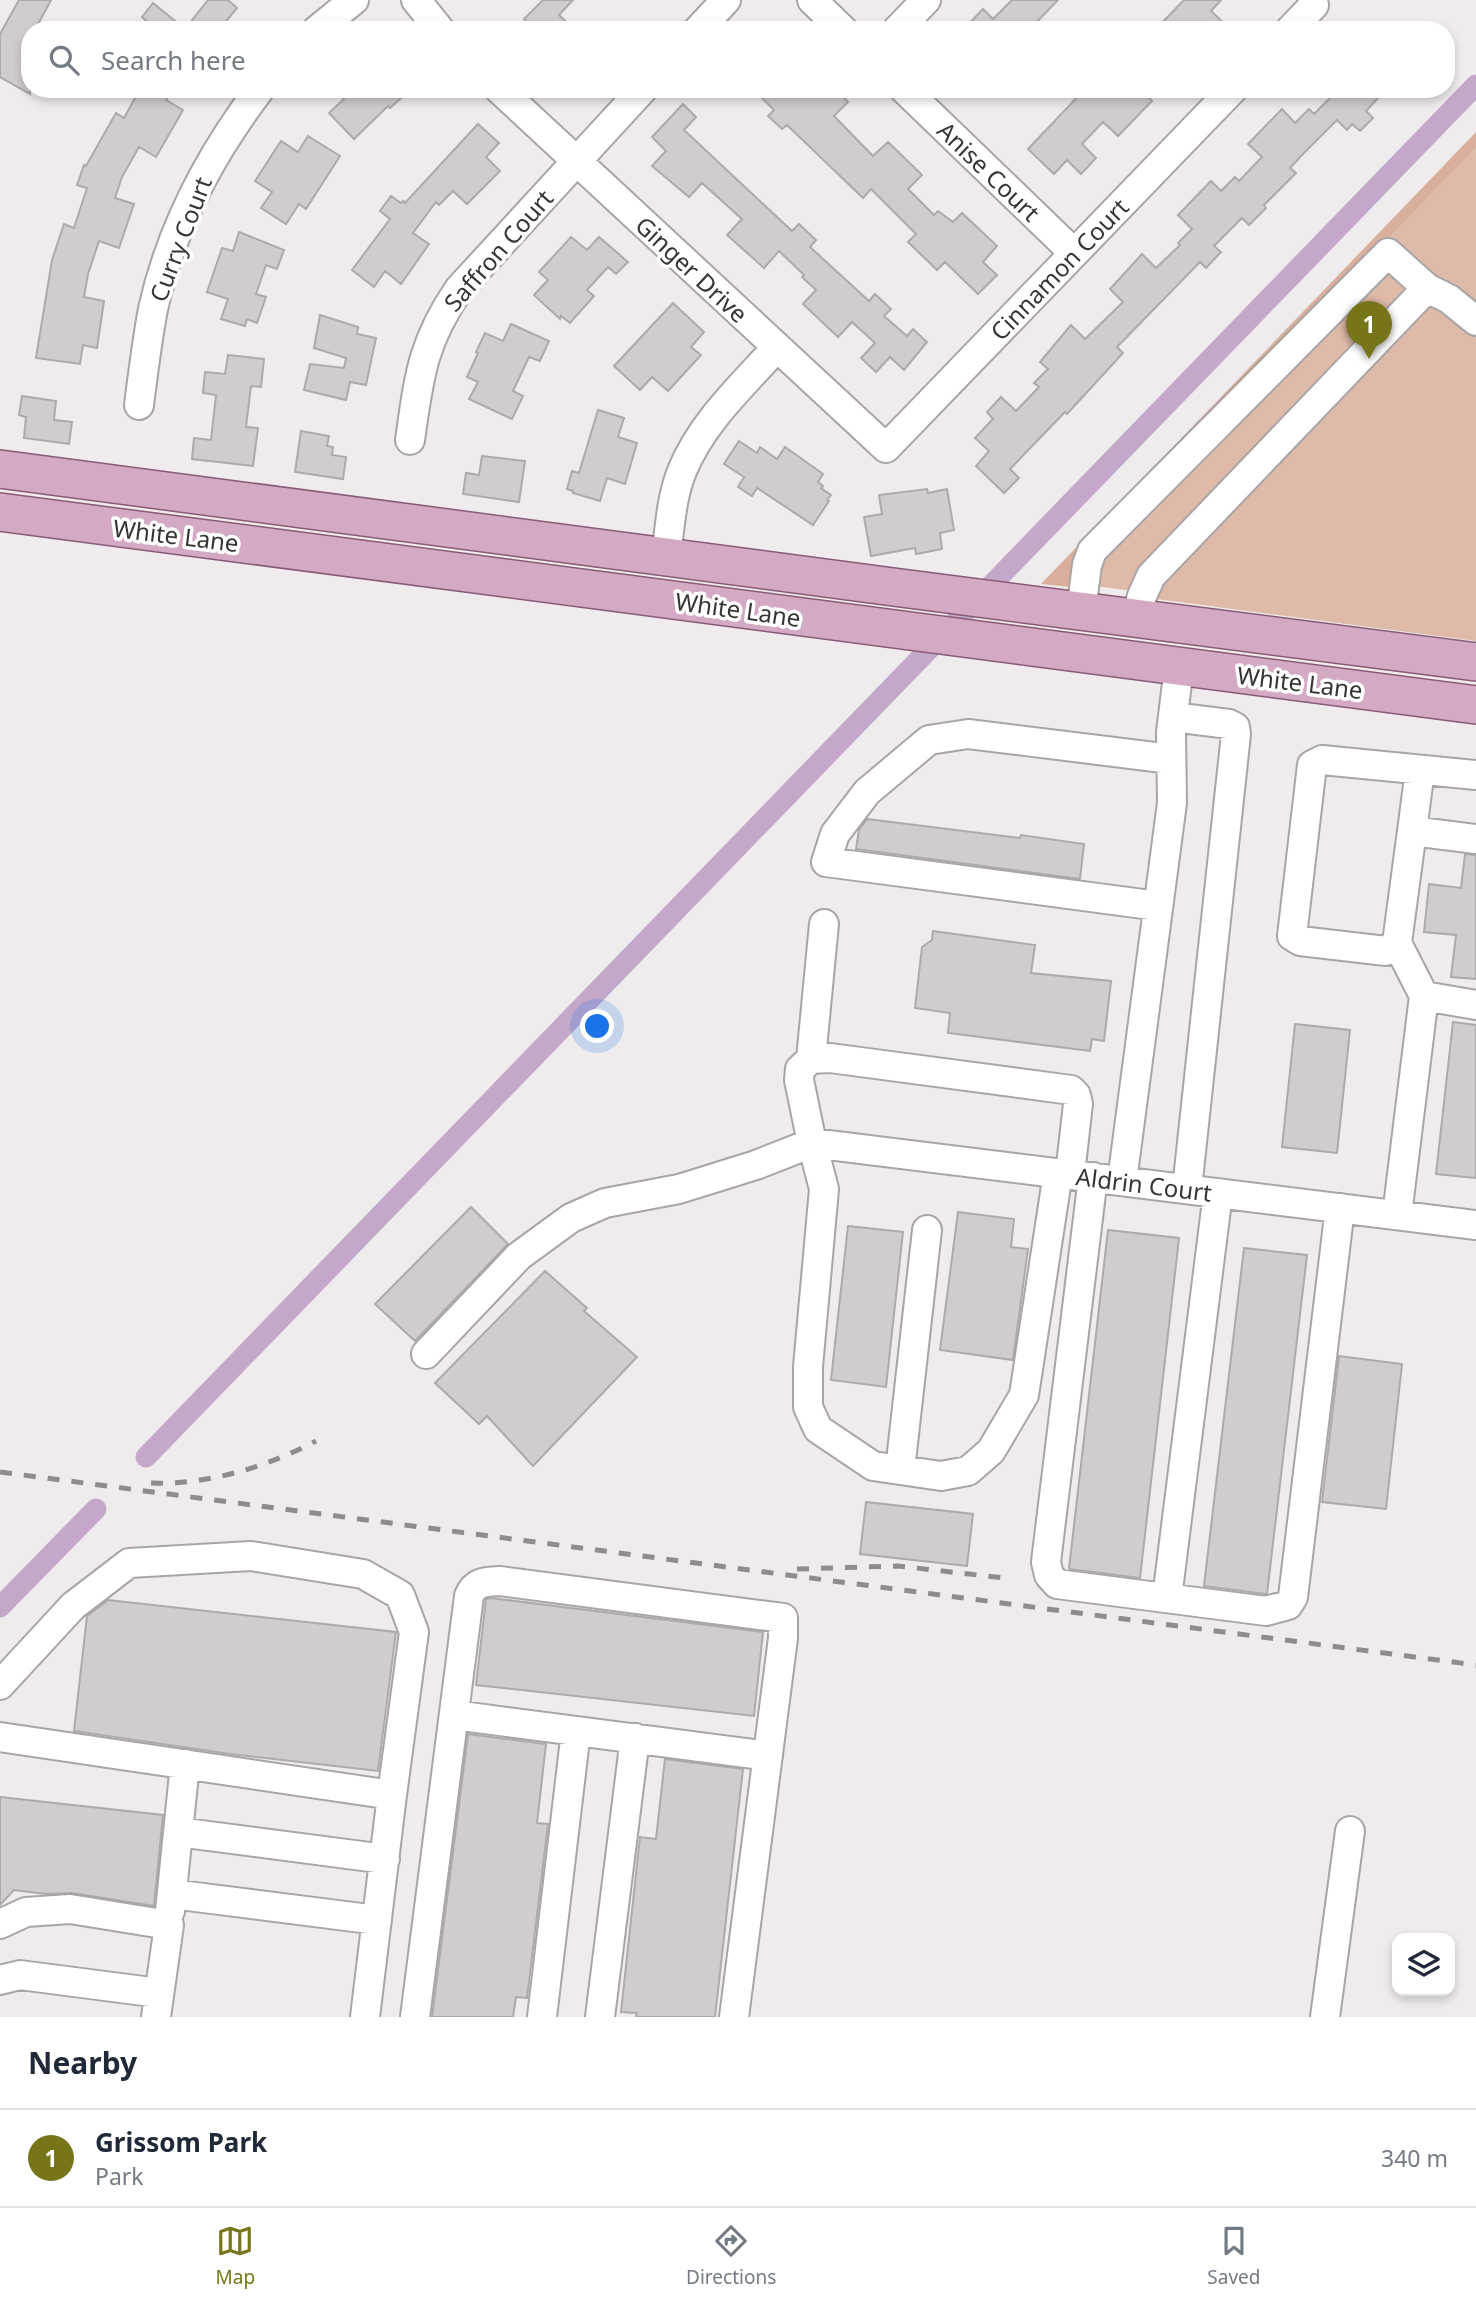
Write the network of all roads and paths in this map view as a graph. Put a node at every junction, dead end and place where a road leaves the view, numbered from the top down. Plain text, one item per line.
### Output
1 (354, 0) edge
2 (416, 0) edge
3 (726, 0) edge
4 (812, 0) edge
5 (926, 0) edge
6 (1314, 5) dead end
7 (328, 21) edge
8 (433, 21) edge
9 (706, 21) edge
10 (834, 21) edge
11 (906, 21) edge
12 (1299, 21) edge
13 (253, 98) edge
14 (508, 98) edge
15 (635, 98) edge
16 (913, 98) edge
17 (1224, 98) edge
18 (576, 162) junction
19 (1074, 253) junction
20 (1427, 288) junction
21 (1476, 321) edge
22 (777, 347) junction
23 (139, 405) dead end
24 (410, 440) dead end
25 (886, 448) joint
26 (0, 469) edge
27 (0, 512) edge
28 (666, 556) junction
29 (483, 575) junction
30 (1081, 611) junction
31 (1136, 618) junction
32 (1033, 649) junction
33 (1468, 661) edge
34 (1180, 667) junction
35 (1264, 678) junction
36 (1476, 705) edge
37 (1173, 717) junction
38 (1171, 760) junction
39 (1420, 770) junction
40 (1476, 775) edge
41 (1412, 831) junction
42 (1476, 839) edge
43 (1158, 906) junction
44 (824, 924) dead end
45 (1397, 943) junction
46 (1424, 996) junction
47 (1476, 1005) edge
48 (811, 1059) junction
49 (812, 1143) junction
50 (1074, 1175) junction
51 (1122, 1181) junction
52 (1187, 1189) junction
53 (1218, 1193) junction
54 (1340, 1208) junction
55 (1397, 1215) junction
56 (1476, 1225) edge
57 (927, 1230) dead end
58 (426, 1354) dead end
59 (900, 1470) junction
60 (1167, 1598) junction
61 (0, 1685) edge
62 (454, 1714) junction
63 (576, 1731) junction
64 (0, 1737) edge
65 (635, 1738) junction
66 (768, 1756) junction
67 (185, 1764) junction
68 (393, 1795) junction
69 (1350, 1830) dead end
70 (178, 1832) junction
71 (385, 1859) junction
72 (172, 1894) junction
73 (377, 1920) junction
74 (0, 1924) edge
75 (169, 1925) junction
76 (0, 1980) edge
77 (158, 2005) edge
78 (365, 2017) edge
79 (415, 2017) edge
80 (542, 2017) edge
81 (600, 2017) edge
82 (734, 2017) edge
83 (1325, 2017) edge

1 - 7 street
2 - 8 street
3 - 9 street
4 - 10 street
5 - 11 street
6 - 12 street
13 - 23 street, Curry Court
14 - 18 street, Ginger Drive
15 - 18 street, Saffron Court
16 - 19 street, Anise Court
17 - 19 street, Cinnamon Court
18 - 22 street, Ginger Drive
18 - 24 street, Saffron Court
19 - 25 street, Cinnamon Court
20 - 21 street
20 - 30 street
20 - 31 street
22 - 25 street, Ginger Drive
22 - 28 street
26 - 28 main road, White Lane
27 - 29 main road, White Lane
28 - 29 main road
28 - 30 main road, White Lane
29 - 32 main road, White Lane
30 - 31 main road, White Lane
31 - 32 main road
31 - 33 main road, White Lane
32 - 34 main road, White Lane
33 - 35 main road
34 - 35 main road, White Lane
34 - 37 street
35 - 36 main road, White Lane
37 - 38 street
37 - 52 street
38 - 43 street
38 - 43 street
39 - 40 street
39 - 41 street
39 - 45 street
41 - 42 street
41 - 45 street
43 - 51 street
44 - 48 street
45 - 46 street
46 - 47 street
46 - 55 street
48 - 49 street
48 - 50 street
49 - 50 street, Aldrin Court
49 - 58 street
49 - 59 street
50 - 51 street, Aldrin Court
50 - 59 street
50 - 60 street
51 - 52 street, Aldrin Court
52 - 53 street, Aldrin Court
53 - 54 street, Aldrin Court
53 - 60 street
54 - 55 street, Aldrin Court
54 - 60 street
55 - 56 street, Aldrin Court
57 - 59 street
61 - 68 street
62 - 63 street
62 - 66 street
62 - 79 street
63 - 65 street
63 - 80 street
64 - 67 street
65 - 66 street
65 - 81 street
66 - 82 street
67 - 68 street
67 - 70 street
68 - 71 street
69 - 83 street
70 - 71 street
70 - 72 street
71 - 73 street
72 - 73 street
72 - 75 street
73 - 78 street
74 - 75 street
75 - 77 street
76 - 77 street

